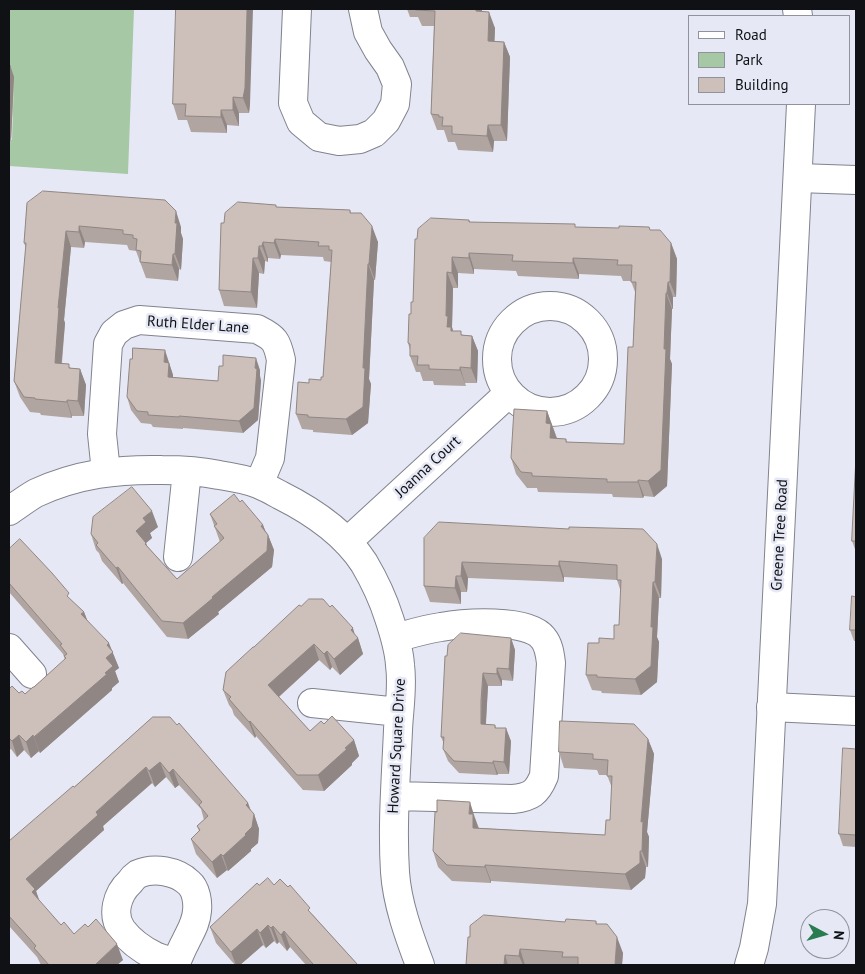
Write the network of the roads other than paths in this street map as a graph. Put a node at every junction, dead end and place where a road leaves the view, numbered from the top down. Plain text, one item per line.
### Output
1 (297, 9) edge
2 (363, 9) edge
3 (801, 105) edge
4 (798, 178) junction
5 (856, 180) edge
6 (509, 393) dead end
7 (186, 471) junction
8 (106, 472) junction
9 (259, 484) junction
10 (9, 511) edge
11 (347, 542) junction
12 (178, 557) dead end
13 (395, 638) junction
14 (9, 648) edge
15 (32, 674) dead end
16 (312, 703) dead end
17 (771, 707) junction
18 (856, 711) edge
19 (399, 712) junction
20 (394, 796) junction
21 (420, 965) edge
22 (749, 965) edge

1 - 2 street
3 - 4 street, Greene Tree Road
4 - 5 street
4 - 17 street, Greene Tree Road
6 - 11 street, Joanna Court
7 - 8 street, Howard Square Drive
7 - 9 street, Howard Square Drive
7 - 12 street
8 - 9 street, Ruth Elder Lane
8 - 10 street, Howard Square Drive
9 - 11 street, Howard Square Drive
11 - 13 street, Howard Square Drive
13 - 19 street, Howard Square Drive
13 - 20 street
14 - 15 street
16 - 19 street
17 - 18 street
17 - 22 street, Greene Tree Road
19 - 20 street, Howard Square Drive
20 - 21 street, Howard Square Drive

